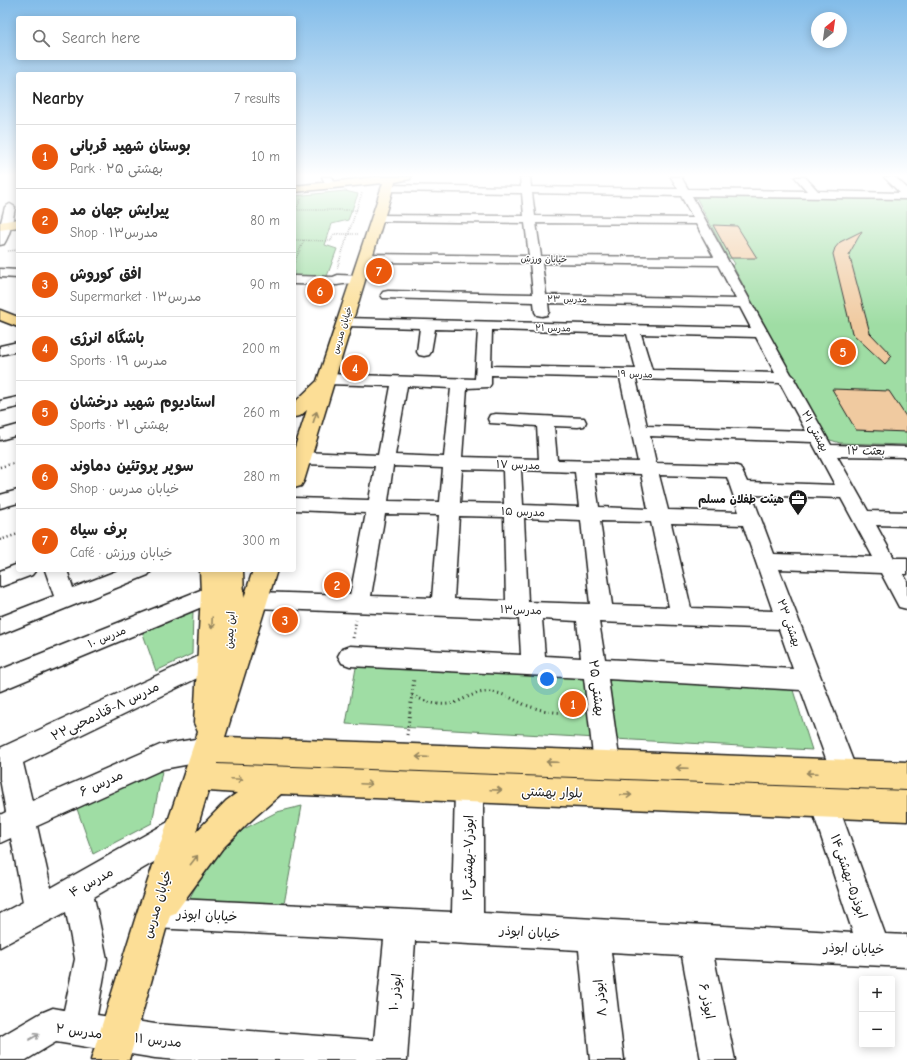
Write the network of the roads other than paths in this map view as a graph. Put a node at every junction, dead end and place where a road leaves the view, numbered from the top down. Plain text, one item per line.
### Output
1 (7, 226) edge
2 (375, 226) edge
3 (531, 226) edge
4 (703, 226) edge
5 (0, 241) edge
6 (365, 258) junction
7 (536, 259) junction
8 (723, 261) junction
9 (0, 273) edge
10 (16, 274) edge
11 (358, 279) junction
12 (296, 280) edge
13 (388, 295) dead end
14 (541, 299) junction
15 (746, 303) junction
16 (0, 315) edge
17 (16, 321) edge
18 (345, 322) junction
19 (428, 325) junction
20 (485, 326) junction
21 (544, 328) junction
22 (633, 330) junction
23 (762, 333) junction
24 (16, 347) edge
25 (0, 351) edge
26 (424, 352) dead end
27 (636, 374) junction
28 (483, 377) junction
29 (787, 378) junction
30 (327, 379) junction
31 (400, 381) junction
32 (459, 383) junction
33 (16, 402) edge
34 (0, 406) edge
35 (296, 410) edge
36 (496, 420) dead end
37 (545, 421) junction
38 (578, 422) dead end
39 (16, 431) edge
40 (640, 432) junction
41 (0, 435) edge
42 (822, 443) junction
43 (300, 446) edge
44 (907, 452) edge
45 (386, 460) junction
46 (453, 463) junction
47 (512, 464) junction
48 (549, 466) junction
49 (584, 467) junction
50 (296, 469) edge
51 (649, 469) junction
52 (737, 480) junction
53 (848, 492) junction
54 (16, 497) edge
55 (0, 502) edge
56 (296, 504) edge
57 (377, 507) junction
58 (450, 509) junction
59 (514, 511) junction
60 (590, 514) junction
61 (659, 516) junction
62 (862, 518) junction
63 (751, 519) junction
64 (907, 519) edge
65 (766, 561) junction
66 (897, 566) edge
67 (19, 572) edge
68 (57, 572) edge
69 (136, 572) edge
70 (231, 572) edge
71 (264, 572) edge
72 (0, 579) edge
73 (213, 582) edge
74 (66, 599) junction
75 (256, 600) junction
76 (907, 601) edge
77 (360, 604) junction
78 (442, 607) junction
79 (524, 610) junction
80 (595, 613) junction
81 (682, 616) junction
82 (787, 620) junction
83 (0, 626) edge
84 (350, 656) road end
85 (210, 661) junction
86 (534, 666) junction
87 (594, 669) junction
88 (810, 680) junction
89 (0, 681) edge
90 (226, 691) junction
91 (326, 753) junction
92 (4, 759) edge
93 (202, 763) junction
94 (607, 764) junction
95 (845, 774) junction
96 (907, 776) edge
97 (275, 781) junction
98 (322, 782) junction
99 (469, 789) junction
100 (824, 803) junction
101 (907, 806) edge
102 (11, 824) edge
103 (180, 831) junction
104 (77, 890) junction
105 (40, 910) junction
106 (154, 913) junction
107 (401, 924) junction
108 (467, 928) junction
109 (0, 931) edge
110 (594, 936) junction
111 (695, 942) junction
112 (874, 949) junction
113 (907, 951) edge
114 (77, 1028) junction
115 (114, 1048) edge
116 (0, 1056) edge
117 (390, 1059) edge
118 (607, 1060) edge
119 (718, 1060) edge

1 - 5 street
2 - 6 main road, خیابان مدرس
3 - 7 street
4 - 8 street, بهشتی ۲۱
6 - 7 street, خیابان ورزش
6 - 11 main road, خیابان مدرس
7 - 8 street, خیابان ورزش
7 - 14 street
8 - 15 street, بهشتی ۲۱
9 - 10 street
11 - 12 street
11 - 18 main road, خیابان مدرس
13 - 14 street, مدرس ۲۳
14 - 15 street, مدرس ۲۳
14 - 21 street
15 - 23 street, بهشتی ۲۱
16 - 17 main road
18 - 19 street, مدرس ۲۱
18 - 30 main road, خیابان مدرس
19 - 20 street, مدرس ۲۱
19 - 26 street
20 - 21 street, مدرس ۲۱
20 - 28 street
21 - 22 street, مدرس ۲۱
22 - 23 street, مدرس ۲۱
22 - 27 street
23 - 29 street, بهشتی ۲۱
24 - 25 street
27 - 28 street, مدرس ۱۹
27 - 29 street, مدرس ۱۹
27 - 40 street
28 - 32 street, مدرس ۱۹
29 - 42 street, بهشتی ۲۱
30 - 31 street, مدرس ۱۹
30 - 35 main road
43 -> 30 main road, خیابان مدرس
31 - 32 street, مدرس ۱۹
31 - 45 street
32 - 46 street
33 - 34 street
36 - 37 street
37 - 38 street
37 - 48 street
39 - 41 street
40 - 42 street, بعثت ۱۲
40 - 51 street
42 - 44 street, بعثت ۱۲
42 - 53 street, بهشتی ۲۱
43 - 45 street, مدرس ۱۷
43 - 50 main road, خیابان مدرس
45 - 46 street, مدرس ۱۷
45 - 57 street
46 - 47 street, مدرس ۱۷
46 - 58 street
47 - 48 street, مدرس ۱۷
47 - 59 street
48 - 49 street, مدرس ۱۷
49 - 51 street, مدرس ۱۷
49 - 60 street, بهشتی ۲۵
51 - 52 street, مدرس ۱۷
51 - 61 street
52 - 53 street, مدرس ۱۷
52 - 63 street, بهشتی ۲۳
53 - 62 street, بهشتی ۲۱
54 - 55 street
56 - 57 street, مدرس ۱۵
57 - 58 street, مدرس ۱۵
57 - 77 street
58 - 59 street, مدرس ۱۵
58 - 78 street
59 - 60 street, مدرس ۱۵
59 - 79 street
60 - 61 street, مدرس ۱۵
60 - 80 street, بهشتی ۲۵
61 - 63 street, مدرس ۱۵
61 - 81 street
62 - 64 street
62 - 66 street, بهشتی ۲۱
63 - 65 street, بهشتی ۲۳
65 - 66 street
65 - 82 street, بهشتی ۲۳
66 - 76 street, بهشتی ۲۱
67 - 72 street
68 - 74 street
69 - 74 street
70 - 90 main road, ابن یمین
71 - 75 main road, خیابان مدرس
73 -> 85 main road, خیابان مدرس
73 - 89 street, مدرس ۱۰
74 - 83 street
75 - 77 street, مدرس۱۳
75 - 90 main road, خیابان مدرس
77 - 78 street, مدرس۱۳
78 - 79 street, مدرس۱۳
79 - 80 street, مدرس۱۳
79 - 86 street
80 - 81 street, مدرس۱۳
80 - 87 street, بهشتی ۲۵
81 - 82 street, مدرس۱۳
82 - 88 street, بهشتی ۲۳
84 - 86 street
85 - 92 street, مدرس ۸-قنادمحبی۲۲
85 - 93 main road, خیابان مدرس
86 - 87 street
87 - 88 street
87 - 94 street, بهشتی ۲۵
88 - 95 street, بهشتی ۲۳
90 - 93 main road, خیابان مدرس
91 - 93 main road
94 -> 91 main road
91 - 98 main road
92 - 102 street
93 -> 97 main road, بلوار بهشتی
93 - 102 street, مدرس ۶
93 - 103 main road, خیابان مدرس
95 -> 94 main road
95 - 96 main road
97 - 98 main road, بلوار بهشتی
106 -> 97 main road
98 -> 99 main road, بلوار بهشتی
99 -> 100 main road, بلوار بهشتی
99 - 108 street, ابوذر۷-بهشتی۱۶
100 - 101 main road, بلوار بهشتی
100 - 112 street, ابوذر۵-بهشتی۱۴
102 - 105 street
103 - 104 street, مدرس ۴
103 - 106 main road, خیابان مدرس
104 - 105 street, مدرس ۴
104 - 114 street
105 - 109 street, مدرس ۴
106 - 107 street, خیابان ابوذر
106 - 115 main road, خیابان مدرس
107 - 108 street, خیابان ابوذر
107 - 117 street, ابوذر ۱۰
108 - 110 street, خیابان ابوذر
110 - 111 street, خیابان ابوذر
110 - 118 street, ابوذر ۸
111 - 112 street, خیابان ابوذر
111 - 119 street, ابوذر ۶
112 - 113 street, خیابان ابوذر
114 - 115 street, مدرس ۲
116 -> 114 street, مدرس ۲
115 - 117 street, مدرس ۱۱

